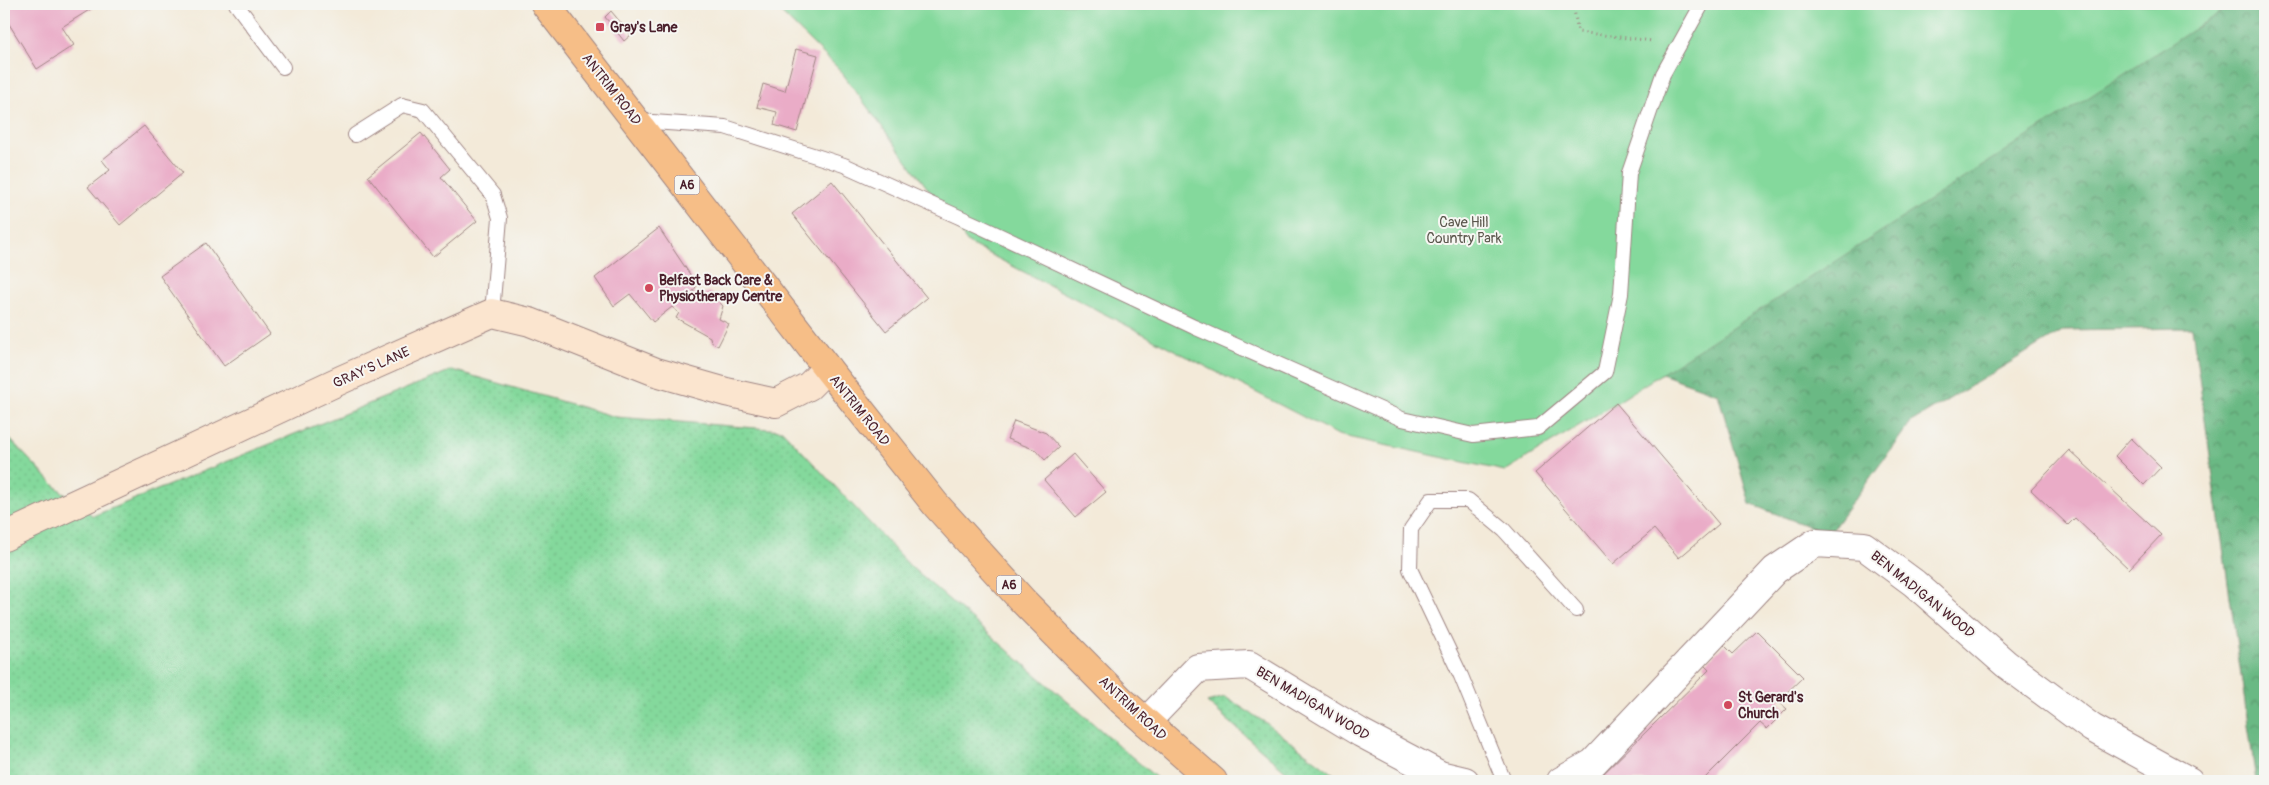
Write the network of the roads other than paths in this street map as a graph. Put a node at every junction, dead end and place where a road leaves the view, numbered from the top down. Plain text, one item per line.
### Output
1 (236, 4) edge
2 (545, 4) edge
3 (1702, 4) edge
4 (283, 67) dead end
5 (638, 121) junction
6 (355, 135) dead end
7 (492, 313) junction
8 (827, 368) junction
9 (4, 537) edge
10 (1576, 610) dead end
11 (1146, 722) junction
12 (1214, 781) edge
13 (1465, 781) edge
14 (1504, 781) edge
15 (1561, 781) edge
16 (2189, 781) edge

1 - 4 lane
2 - 5 main road, ANTRIM ROAD / A6
3 - 5 lane
5 - 8 main road, ANTRIM ROAD / A6
6 - 7 lane
7 - 8 street
7 - 9 street, GRAY'S LANE
8 - 11 main road, ANTRIM ROAD / A6
10 - 14 lane
11 - 12 main road, ANTRIM ROAD / A6
11 - 13 street, BEN MADIGAN WOOD
15 - 16 street, BEN MADIGAN WOOD

